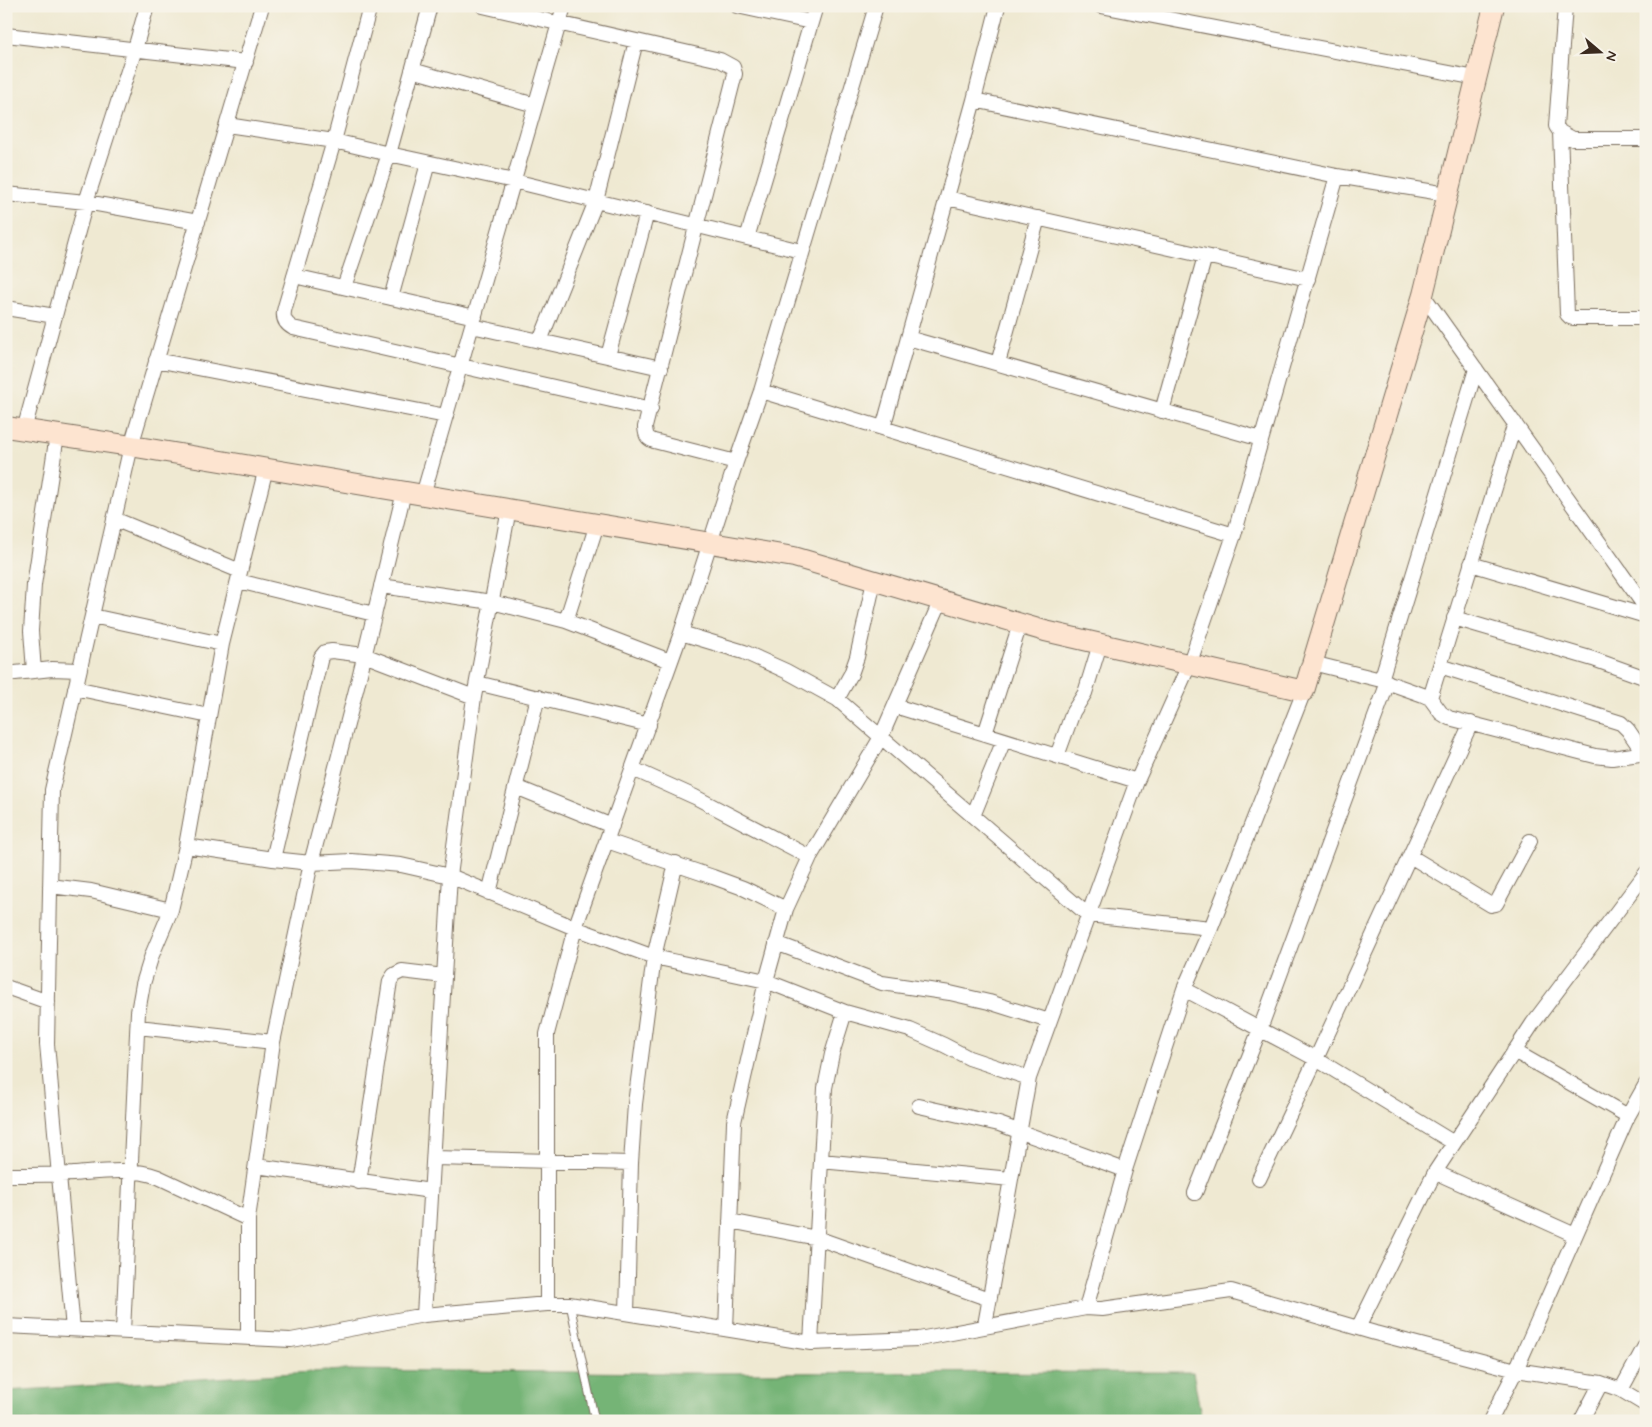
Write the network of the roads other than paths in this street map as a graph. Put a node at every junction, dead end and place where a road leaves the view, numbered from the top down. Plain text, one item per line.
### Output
1 (147, 6) edge
2 (262, 6) edge
3 (370, 6) edge
4 (430, 6) edge
5 (483, 6) edge
6 (564, 6) edge
7 (737, 6) edge
8 (816, 6) edge
9 (876, 6) edge
10 (998, 6) edge
11 (1101, 6) edge
12 (1494, 6) edge
13 (1565, 6) edge
14 (811, 22) junction
15 (559, 23) junction
16 (6, 35) edge
17 (636, 40) junction
18 (135, 49) junction
19 (246, 62) junction
20 (412, 70) junction
21 (1476, 78) junction
22 (974, 100) junction
23 (535, 105) junction
24 (227, 125) junction
25 (1560, 132) junction
26 (1646, 139) edge
27 (334, 141) junction
28 (389, 154) junction
29 (428, 163) junction
30 (1337, 176) junction
31 (514, 181) junction
32 (6, 194) edge
33 (1447, 194) junction
34 (947, 198) junction
35 (596, 201) junction
36 (86, 202) junction
37 (647, 213) junction
38 (1038, 218) junction
39 (198, 222) junction
40 (696, 226) junction
41 (747, 238) junction
42 (802, 251) junction
43 (1205, 256) junction
44 (294, 276) junction
45 (1308, 279) junction
46 (344, 287) junction
47 (1423, 295) junction
48 (391, 298) junction
49 (6, 308) edge
50 (56, 316) junction
51 (1646, 318) edge
52 (473, 321) junction
53 (908, 338) junction
54 (540, 341) junction
55 (608, 356) junction
56 (156, 360) junction
57 (998, 364) junction
58 (460, 367) junction
59 (661, 368) junction
60 (1476, 369) junction
61 (761, 391) junction
62 (651, 409) junction
63 (1162, 410) junction
64 (446, 416) junction
65 (1515, 423) junction
66 (883, 428) junction
67 (11, 431) edge
68 (57, 435) junction
69 (1261, 439) junction
70 (131, 446) junction
71 (736, 462) junction
72 (266, 468) junction
73 (404, 492) junction
74 (424, 495) junction
75 (509, 509) junction
76 (114, 519) junction
77 (597, 524) junction
78 (1234, 535) junction
79 (710, 543) junction
80 (1471, 564) junction
81 (239, 576) junction
82 (874, 580) junction
83 (381, 586) junction
84 (941, 600) junction
85 (492, 602) junction
86 (1646, 608) edge
87 (374, 614) junction
88 (92, 616) junction
89 (1646, 616) edge
90 (1454, 618) junction
91 (566, 621) junction
92 (1020, 624) junction
93 (680, 633) junction
94 (222, 644) junction
95 (1100, 644) junction
96 (364, 655) junction
97 (670, 661) junction
98 (1312, 663) junction
99 (1189, 664) junction
100 (1440, 666) junction
101 (80, 670) junction
102 (34, 671) junction
103 (6, 674) edge
104 (1646, 678) edge
105 (1384, 681) junction
106 (477, 683) junction
107 (75, 688) junction
108 (1304, 690) junction
109 (474, 697) junction
110 (538, 697) junction
111 (1430, 698) junction
112 (837, 700) junction
113 (895, 706) junction
114 (209, 716) junction
115 (649, 724) junction
116 (1471, 724) junction
117 (985, 734) junction
118 (881, 737) junction
119 (1004, 740) junction
120 (1645, 752) edge
121 (1057, 756) junction
122 (633, 769) junction
123 (1137, 781) junction
124 (516, 787) junction
125 (973, 816) junction
126 (612, 826) junction
127 (607, 840) junction
128 (1530, 841) dead end
129 (186, 846) junction
130 (1410, 856) junction
131 (810, 857) junction
132 (273, 859) junction
133 (311, 863) junction
134 (676, 863) junction
135 (1645, 875) edge
136 (450, 876) junction
137 (50, 886) junction
138 (489, 893) junction
139 (786, 909) junction
140 (171, 910) junction
141 (1088, 915) junction
142 (575, 928) junction
143 (1211, 928) junction
144 (776, 943) junction
145 (654, 957) junction
146 (444, 976) junction
147 (766, 981) junction
148 (6, 987) edge
149 (1184, 989) junction
150 (48, 1002) junction
151 (845, 1012) junction
152 (1049, 1020) junction
153 (138, 1027) junction
154 (1260, 1030) junction
155 (273, 1042) junction
156 (1514, 1051) junction
157 (1316, 1059) junction
158 (1029, 1078) junction
159 (1646, 1084) edge
160 (919, 1106) dead end
161 (1628, 1116) junction
162 (1020, 1132) junction
163 (1454, 1142) junction
164 (434, 1158) junction
165 (821, 1161) junction
166 (547, 1162) junction
167 (631, 1163) junction
168 (256, 1166) junction
169 (1124, 1170) junction
170 (131, 1171) junction
171 (1435, 1172) junction
172 (59, 1174) junction
173 (6, 1175) edge
174 (1011, 1179) junction
175 (1259, 1179) dead end
176 (359, 1182) junction
177 (431, 1191) junction
178 (1195, 1193) dead end
179 (248, 1220) junction
180 (730, 1222) junction
181 (1575, 1235) junction
182 (817, 1238) junction
183 (989, 1299) junction
184 (546, 1304) junction
185 (570, 1304) junction
186 (1086, 1308) junction
187 (627, 1313) junction
188 (424, 1314) junction
189 (985, 1325) junction
190 (6, 1326) edge
191 (1358, 1328) junction
192 (73, 1329) junction
193 (726, 1329) junction
194 (123, 1332) junction
195 (248, 1338) junction
196 (811, 1343) junction
197 (1646, 1344) edge
198 (1516, 1370) junction
199 (1601, 1383) junction
200 (1621, 1390) junction
201 (1646, 1405) edge
202 (595, 1421) edge
203 (1490, 1421) edge
204 (1581, 1421) edge

1 - 18 street
2 - 19 street
3 - 27 street
4 - 20 street
5 - 15 street
6 - 15 street
7 - 14 street
8 - 14 street
9 - 42 street
10 - 22 street
11 - 21 street
12 - 21 street
13 - 25 street
14 - 41 street
15 - 17 street
15 - 23 street
16 - 18 street
17 - 35 street
17 - 40 street
18 - 19 street
18 - 36 street
19 - 24 street
20 - 23 street
20 - 28 street
21 - 33 street
22 - 30 street
22 - 34 street
23 - 31 street
24 - 27 street
24 - 39 street
25 - 26 street
25 - 51 street
27 - 28 street
27 - 44 street
28 - 29 street
28 - 46 street
29 - 31 street
29 - 48 street
30 - 33 street
30 - 45 street
31 - 35 street
31 - 52 street
32 - 36 street
33 - 47 street
34 - 38 street
34 - 53 street
35 - 37 street
35 - 54 street
36 - 39 street
36 - 50 street
37 - 40 street
37 - 55 street
38 - 43 street
38 - 57 street
39 - 56 street
40 - 41 street
40 - 59 street
41 - 42 street
42 - 61 street
43 - 45 street
43 - 63 street
44 - 46 street
44 - 58 street
45 - 69 street
46 - 48 street
47 - 60 street
47 - 98 street
48 - 52 street
49 - 50 street
50 - 67 street
52 - 54 street
52 - 58 street
53 - 57 street
53 - 66 street
54 - 55 street
55 - 59 street
56 - 64 street
56 - 70 street
57 - 63 street
58 - 62 street
58 - 64 street
59 - 62 street
60 - 65 street
60 - 105 street
61 - 66 street
61 - 71 street
62 - 71 street
63 - 69 street
64 - 74 street
65 - 80 street
65 - 86 street
66 - 78 street
67 - 68 street
68 - 70 street
68 - 102 street
69 - 78 street
70 - 72 street
70 - 76 street
71 - 79 street
72 - 73 street
72 - 81 street
73 - 74 street
73 - 83 street
74 - 75 street
75 - 77 street
75 - 85 street
76 - 81 street
76 - 88 street
77 - 79 street
77 - 91 street
78 - 99 street
79 - 82 street
79 - 93 street
80 - 89 street
80 - 90 street
81 - 87 street
81 - 94 street
82 - 84 street
82 - 112 street
83 - 85 street
83 - 87 street
84 - 92 street
84 - 113 street
85 - 91 street
85 - 106 street
87 - 96 street
88 - 94 street
88 - 101 street
90 - 100 street
90 - 104 street
91 - 97 street
92 - 95 street
92 - 117 street
93 - 97 street
93 - 112 street
94 - 114 street
95 - 99 street
95 - 121 street
96 - 109 street
96 - 132 street
96 - 133 street
97 - 115 street
98 - 105 street
98 - 108 street
99 - 108 street
99 - 123 street
100 - 111 street
100 - 120 street
101 - 102 street
101 - 107 street
102 - 103 street
105 - 111 street
105 - 154 street
106 - 109 street
106 - 110 street
107 - 114 street
107 - 137 street
108 - 143 street
109 - 136 street
110 - 115 street
110 - 124 street
111 - 116 street
112 - 118 street
113 - 117 street
113 - 118 street
114 - 129 street
115 - 122 street
116 - 120 street
116 - 130 street
117 - 119 street
118 - 125 street
118 - 131 street
119 - 121 street
119 - 125 street
121 - 123 street
122 - 126 street
122 - 131 street
123 - 141 street
124 - 126 street
124 - 138 street
125 - 141 street
126 - 127 street
127 - 134 street
127 - 142 street
128 - 130 street
129 - 132 street
129 - 140 street
130 - 157 street
131 - 139 street
132 - 133 street
133 - 136 street
133 - 155 street
134 - 139 street
134 - 145 street
135 - 156 street
136 - 138 street
136 - 146 street
137 - 140 street
137 - 150 street
138 - 142 street
139 - 144 street
140 - 153 street
141 - 143 street
141 - 152 street
142 - 145 street
142 - 166 street
143 - 149 street
144 - 147 street
144 - 152 street
145 - 147 street
145 - 167 street
146 - 164 street
146 - 176 street
147 - 151 street
147 - 180 street
148 - 150 street
149 - 154 street
149 - 169 street
150 - 172 street
151 - 158 street
151 - 165 street
152 - 158 street
153 - 155 street
153 - 170 street
154 - 157 street
154 - 178 street
155 - 168 street
156 - 161 street
156 - 163 street
157 - 163 street
157 - 175 street
158 - 162 street
159 - 161 street
160 - 162 street
161 - 181 street
162 - 169 street
162 - 174 street
163 - 171 street
164 - 166 street
164 - 177 street
165 - 174 street
165 - 182 street
166 - 167 street
166 - 184 street
167 - 187 street
168 - 176 street
168 - 179 street
169 - 186 street
170 - 172 street
170 - 179 street
170 - 194 street
171 - 181 street
171 - 191 street
172 - 173 street
172 - 192 street
174 - 183 street
176 - 177 street
177 - 188 street
179 - 195 street
180 - 182 street
180 - 193 street
181 - 198 street
182 - 183 street
182 - 196 street
183 - 189 street
184 - 185 street
184 - 188 street
185 - 187 street
185 - 202 lane
186 - 189 street
186 - 191 street
187 - 193 street
188 - 195 street
189 - 196 street
190 - 192 street
191 - 198 street
192 - 194 street
193 - 196 street
194 - 195 street
197 - 200 street
198 - 199 street
198 - 203 street
199 - 200 street
199 - 204 street
200 - 201 street

